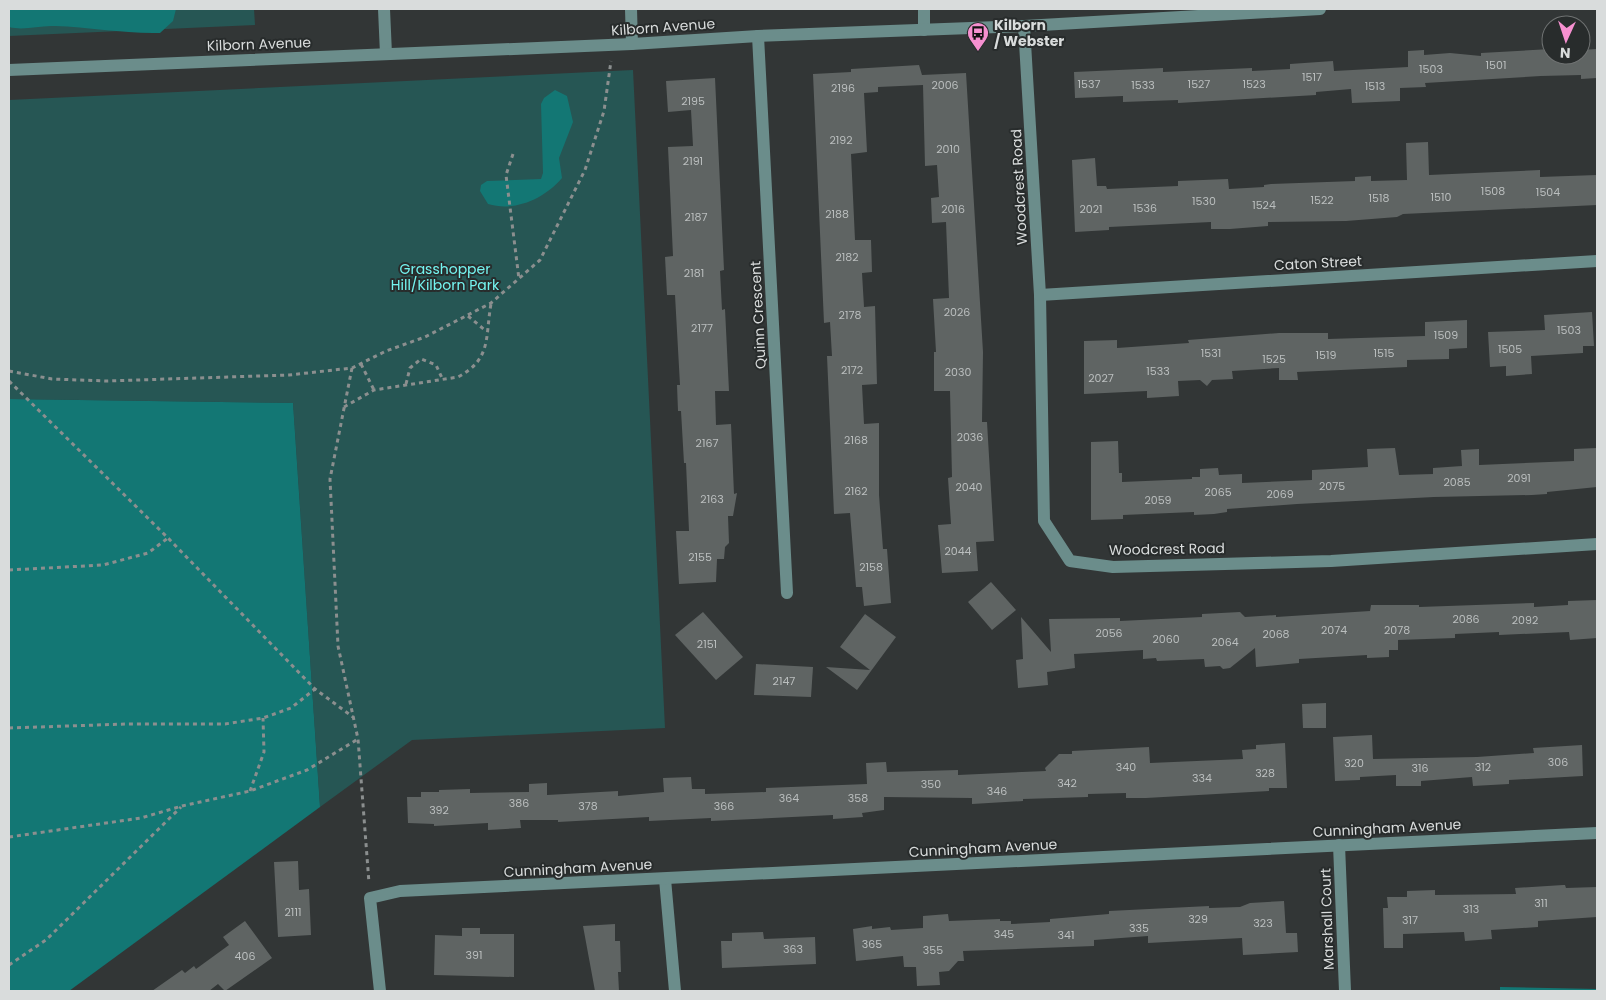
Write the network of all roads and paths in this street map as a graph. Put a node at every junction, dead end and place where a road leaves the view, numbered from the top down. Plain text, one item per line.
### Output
1 (384, 9) edge
2 (631, 9) edge
3 (924, 9) edge
4 (1320, 9) edge
5 (1210, 11) edge
6 (1024, 26) junction
7 (924, 30) junction
8 (758, 36) junction
9 (632, 44) junction
10 (611, 45) junction
11 (386, 54) junction
12 (9, 70) edge
13 (513, 154) dead end
14 (1597, 261) edge
15 (519, 280) junction
16 (1040, 295) junction
17 (491, 303) junction
18 (467, 316) junction
19 (486, 332) junction
20 (361, 364) junction
21 (352, 368) junction
22 (9, 371) edge
23 (442, 378) junction
24 (9, 381) edge
25 (406, 384) junction
26 (374, 390) junction
27 (344, 407) junction
28 (168, 538) junction
29 (1597, 544) edge
30 (9, 570) edge
31 (787, 593) dead end
32 (316, 689) junction
33 (353, 717) junction
34 (263, 718) junction
35 (9, 728) edge
36 (358, 739) junction
37 (250, 792) junction
38 (182, 806) junction
39 (1597, 833) edge
40 (9, 837) edge
41 (1339, 845) junction
42 (666, 880) junction
43 (370, 898) junction
44 (9, 965) edge
45 (380, 991) edge
46 (675, 991) edge
47 (1345, 991) edge

1 - 11 street
2 - 9 street
3 - 7 street
4 - 5 street, Kilborn Avenue
5 - 6 street, Kilborn Avenue
6 - 7 street, Kilborn Avenue
6 - 16 street, Woodcrest Road
7 - 8 street, Kilborn Avenue
8 - 9 street, Kilborn Avenue
8 - 31 street, Quinn Crescent
9 - 10 street, Kilborn Avenue
10 - 11 street, Kilborn Avenue
10 - 15 path
11 - 12 street, Kilborn Avenue
13 - 15 path
14 - 16 street, Caton Street
15 - 17 path
16 - 29 street, Woodcrest Road
17 - 18 path
17 - 19 path
18 - 19 path
18 - 20 path
19 - 23 path
20 - 21 path
20 - 26 path
21 - 22 path
21 - 27 path
23 - 25 path
23 - 25 path
24 - 28 path
25 - 26 path
26 - 27 path
27 - 33 path
28 - 30 path
28 - 32 path
32 - 33 path
32 - 34 path
33 - 36 path
34 - 35 path
34 - 37 path
36 - 37 path
36 - 43 path
37 - 38 path
38 - 40 path
38 - 44 path
39 - 41 street, Cunningham Avenue
41 - 42 street, Cunningham Avenue
41 - 47 street, Marshall Court
42 - 43 street, Cunningham Avenue
42 - 46 street
43 - 45 street

